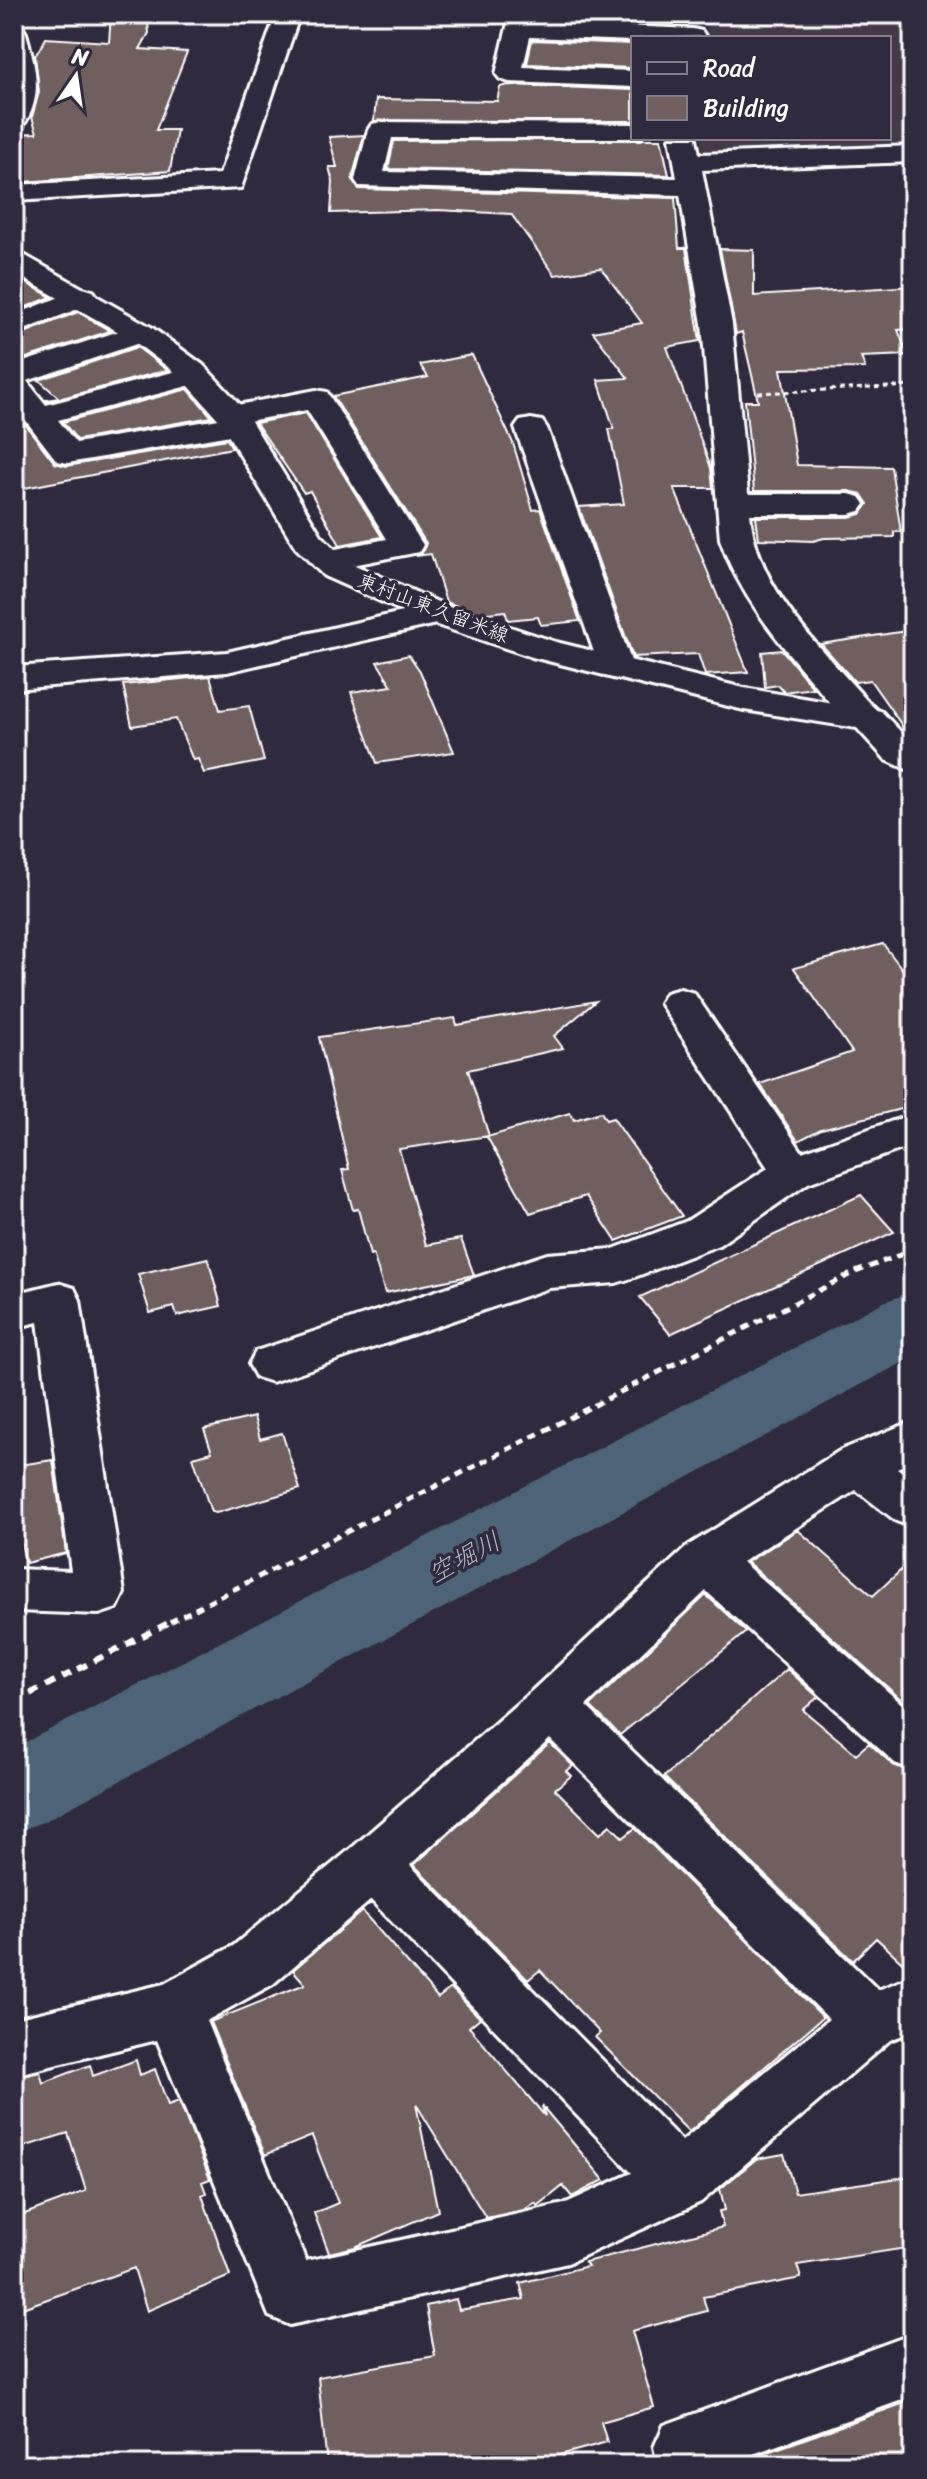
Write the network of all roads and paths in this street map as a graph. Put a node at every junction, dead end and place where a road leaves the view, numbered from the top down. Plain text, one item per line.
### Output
1 (288, 14) edge
2 (521, 22) edge
3 (694, 29) edge
4 (14, 34) edge
5 (631, 79) edge
6 (14, 120) edge
7 (631, 132) edge
8 (913, 154) edge
9 (687, 162) edge
10 (14, 193) edge
11 (14, 261) edge
12 (83, 297) junction
13 (14, 325) edge
14 (141, 333) junction
15 (14, 375) edge
16 (196, 375) junction
17 (14, 384) edge
18 (913, 386) edge
19 (723, 394) junction
20 (38, 416) junction
21 (234, 420) junction
22 (531, 428) dead end
23 (733, 504) junction
24 (849, 504) dead end
25 (327, 560) junction
26 (437, 614) junction
27 (617, 669) junction
28 (14, 678) edge
29 (868, 719) junction
30 (908, 754) edge
31 (680, 1003) dead end
32 (913, 1129) edge
33 (793, 1172) junction
34 (913, 1250) edge
35 (14, 1311) edge
36 (272, 1364) dead end
37 (913, 1440) edge
38 (858, 1464) junction
39 (913, 1507) edge
40 (706, 1560) junction
41 (14, 1590) edge
42 (14, 1702) edge
43 (551, 1706) junction
44 (913, 1747) edge
45 (373, 1864) junction
46 (173, 2009) junction
47 (891, 2012) edge
48 (14, 2047) edge
49 (680, 2181) junction
50 (913, 2365) edge
51 (690, 2465) edge

1 - 10 street
2 - 3 street
2 - 5 street
4 - 6 street
7 - 9 street
8 - 9 street
9 - 19 street
11 - 12 street, 東村山東久留米線
12 - 13 street
12 - 14 street, 東村山東久留米線
14 - 15 street
14 - 16 street, 東村山東久留米線
16 - 20 street
16 - 21 street, 東村山東久留米線
17 - 20 street
18 - 19 path
19 - 23 street
20 - 21 street
21 - 25 street, 東村山東久留米線
21 - 25 street
22 - 27 street
23 - 24 street
23 - 29 street
25 - 26 street, 東村山東久留米線
26 - 27 street, 東村山東久留米線
26 - 28 street
27 - 29 street, 東村山東久留米線
29 - 30 street
31 - 33 street
32 - 33 street
33 - 36 street
34 - 42 path
35 - 41 street
37 - 38 street
38 - 39 street
38 - 40 street
40 - 43 street
40 - 44 street
43 - 45 street
43 - 47 street
45 - 46 street
45 - 49 street
46 - 48 street
46 - 49 street
47 - 49 street
50 - 51 street

